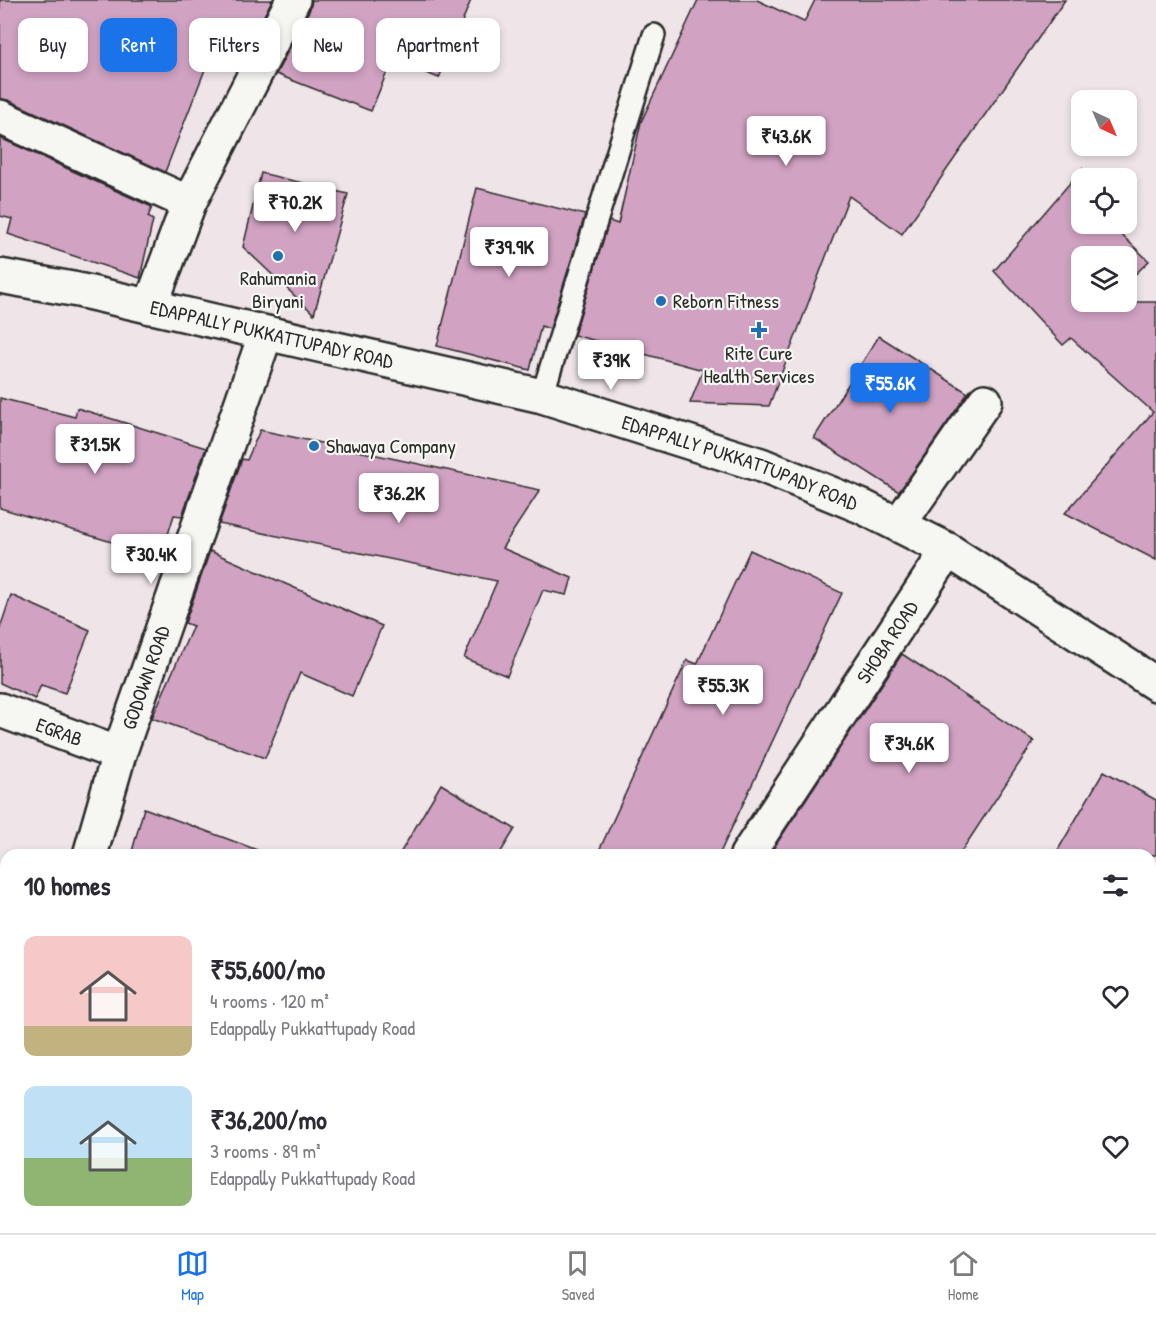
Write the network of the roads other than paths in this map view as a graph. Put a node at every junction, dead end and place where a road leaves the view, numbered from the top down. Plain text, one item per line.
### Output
1 (293, 0) edge
2 (654, 35) dead end
3 (0, 117) edge
4 (189, 203) junction
5 (0, 276) edge
6 (150, 307) junction
7 (266, 333) junction
8 (542, 396) junction
9 (985, 401) dead end
10 (899, 524) junction
11 (948, 550) junction
12 (1156, 684) edge
13 (0, 710) edge
14 (119, 754) junction
15 (92, 849) edge
16 (751, 849) edge

1 - 4 street
2 - 8 lane
3 - 4 street
4 - 6 street
5 - 6 street, EDAPPALLY PUKKATTUPADY ROAD
6 - 7 street, EDAPPALLY PUKKATTUPADY ROAD
7 - 8 street, EDAPPALLY PUKKATTUPADY ROAD
7 - 14 street, GODOWN ROAD
8 - 10 street, EDAPPALLY PUKKATTUPADY ROAD
9 - 10 street
10 - 11 street, EDAPPALLY PUKKATTUPADY ROAD
11 - 12 street, EDAPPALLY PUKKATTUPADY ROAD
11 - 16 street, SHOBA ROAD
13 - 14 street, EGRAB
14 - 15 street, GODOWN ROAD

